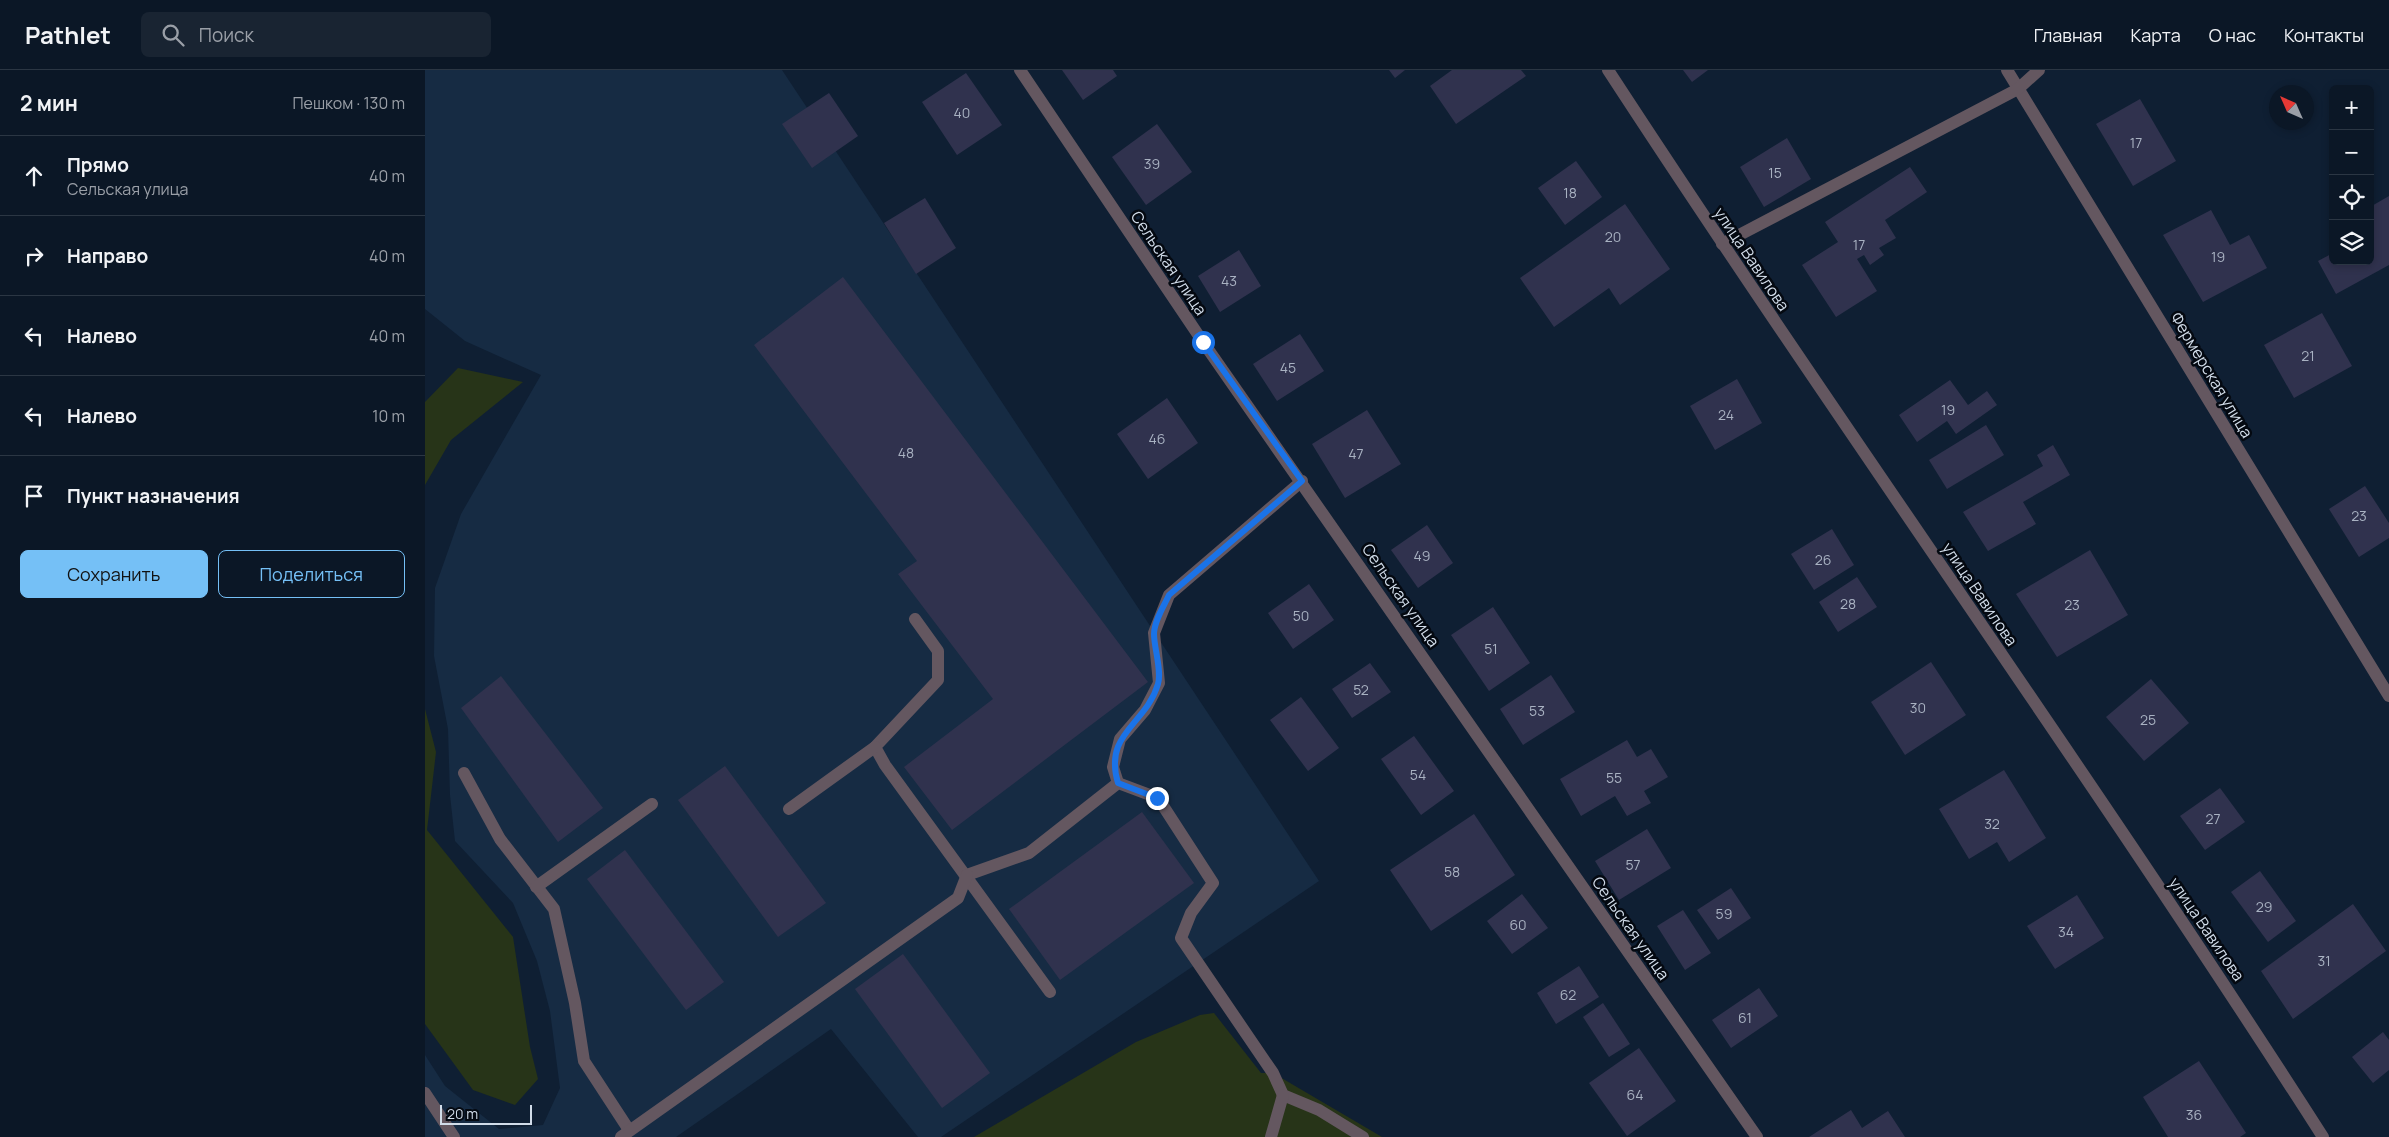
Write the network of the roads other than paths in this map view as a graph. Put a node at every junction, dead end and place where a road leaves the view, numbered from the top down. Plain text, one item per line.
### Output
1 (1020, 70) edge
2 (1608, 70) edge
3 (2007, 70) edge
4 (2039, 70) edge
5 (2018, 89) junction
6 (1722, 244) junction
7 (1302, 481) junction
8 (915, 619) dead end
9 (2389, 696) edge
10 (875, 747) junction
11 (464, 773) dead end
12 (1118, 783) junction
13 (652, 804) dead end
14 (789, 809) dead end
15 (967, 875) junction
16 (536, 887) junction
17 (1051, 992) dead end
18 (425, 1092) edge
19 (1283, 1095) junction
20 (625, 1134) edge
21 (454, 1137) edge
22 (1271, 1137) edge
23 (1363, 1137) edge
24 (1757, 1137) edge
25 (2323, 1137) edge

1 - 7 street, Сельская улица
2 - 6 street, улица Вавилова
3 - 5 street, Фермерская улица
4 - 5 street
5 - 6 street
5 - 9 street, Фермерская улица
6 - 25 street, улица Вавилова
7 - 12 street
7 - 24 street, Сельская улица
8 - 10 street
10 - 14 street
10 - 15 street
11 - 16 street
12 - 15 street
12 - 19 street
13 - 16 street
15 - 17 street
15 - 20 street
16 - 20 street
18 - 21 street
19 - 22 street
19 - 23 street

